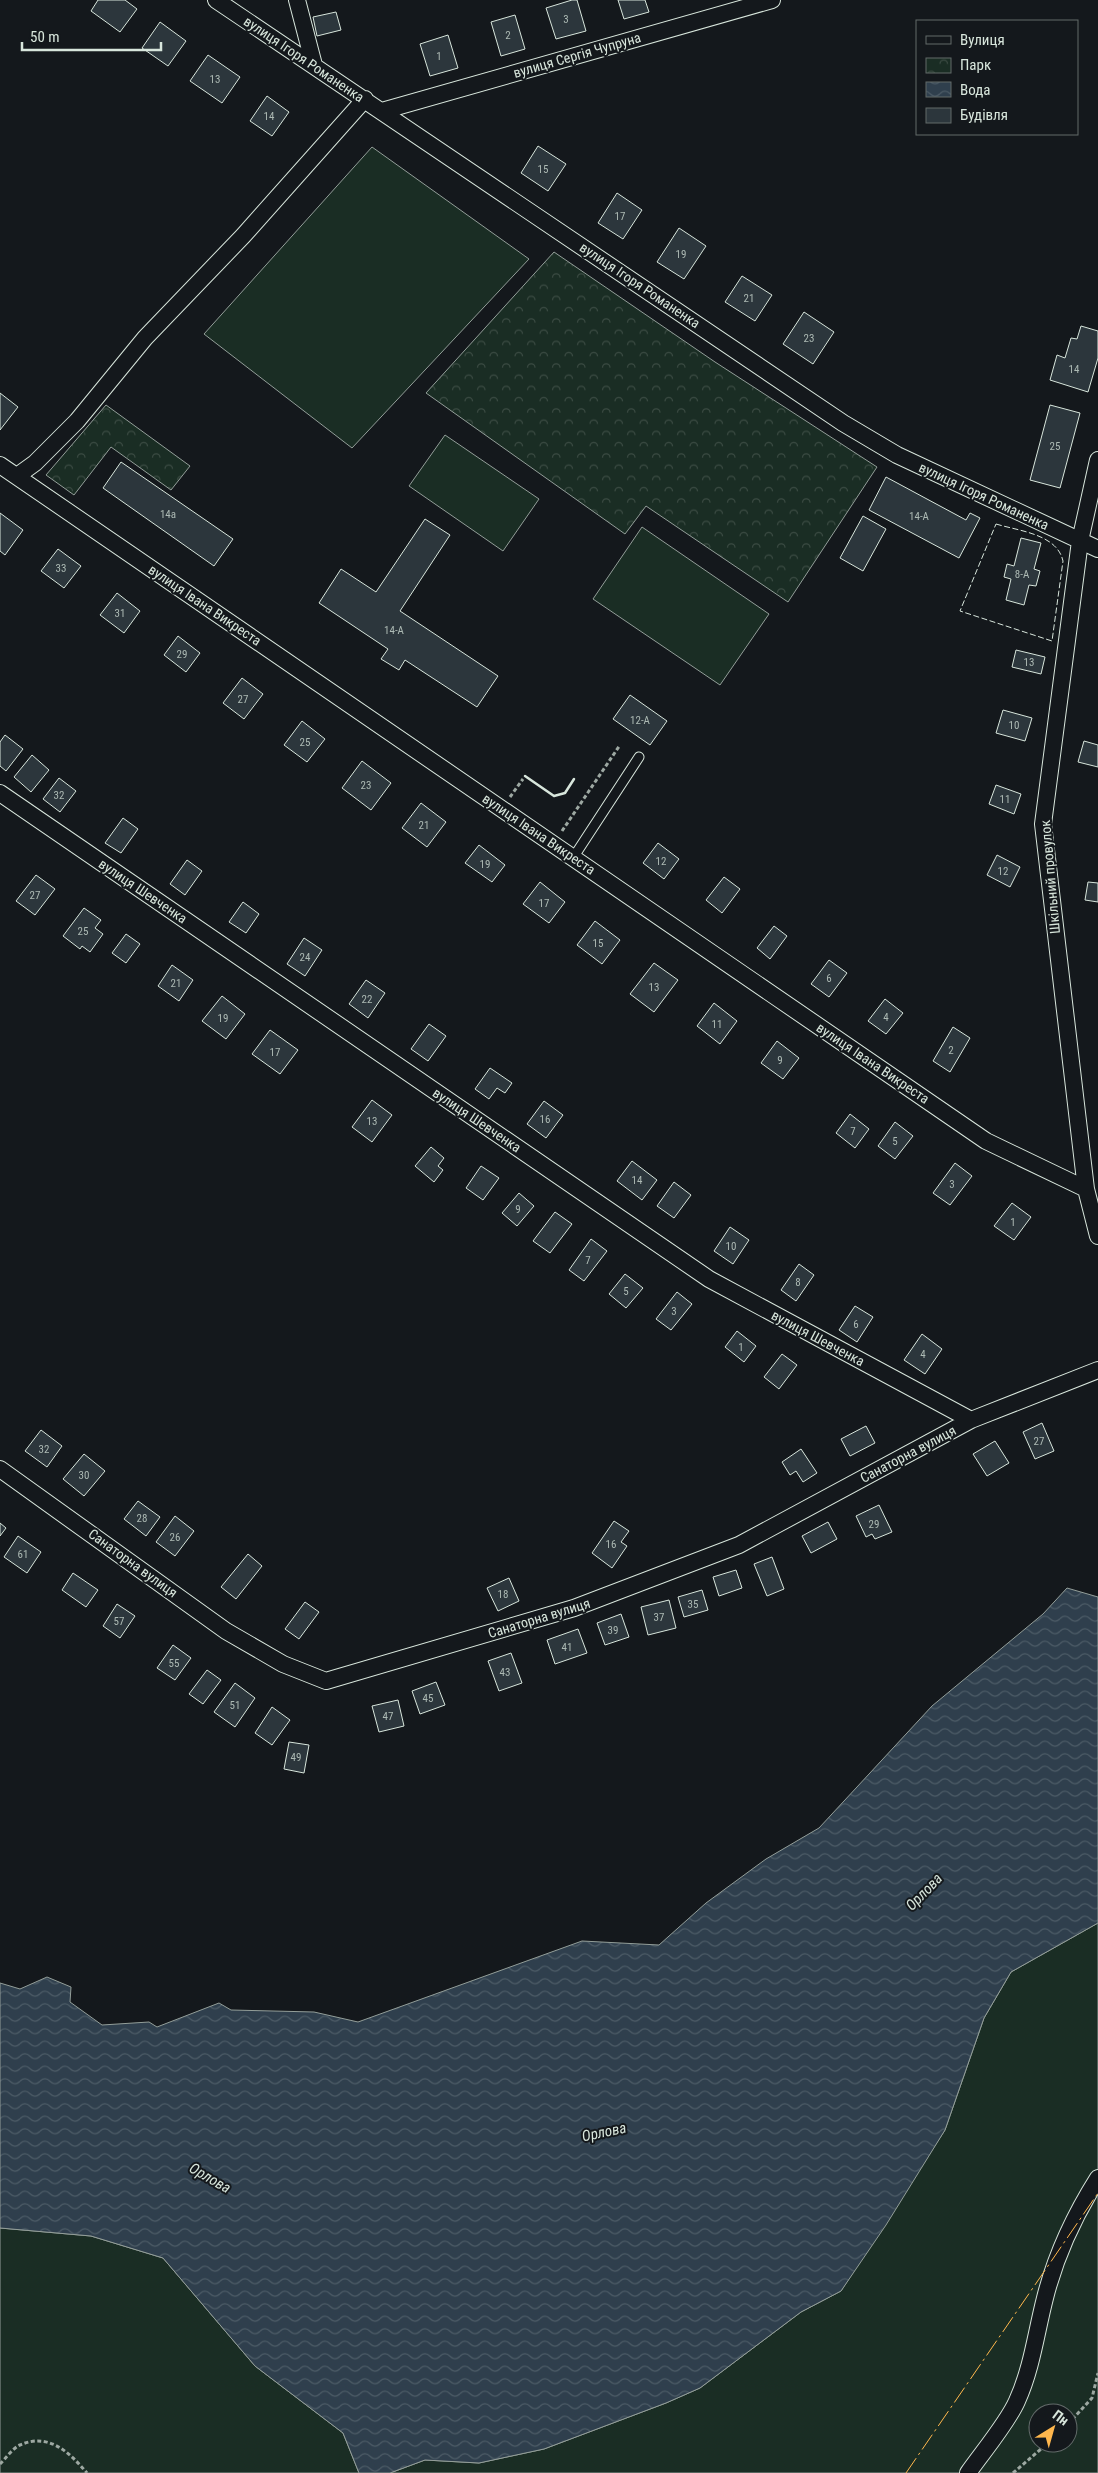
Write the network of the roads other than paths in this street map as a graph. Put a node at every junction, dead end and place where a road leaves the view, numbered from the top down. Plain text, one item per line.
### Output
1 (216, 0) edge
2 (297, 0) edge
3 (772, 0) edge
4 (314, 65) junction
5 (365, 99) junction
6 (382, 110) junction
7 (1098, 460) edge
8 (0, 465) edge
9 (17, 476) junction
10 (1080, 541) junction
11 (1098, 550) edge
12 (640, 757) dead end
13 (0, 793) edge
14 (573, 858) junction
15 (1086, 1189) junction
16 (1098, 1236) edge
17 (1098, 1370) edge
18 (971, 1420) junction
19 (0, 1469) edge
20 (1098, 2178) edge
21 (968, 2473) edge

1 - 4 street, вулиця Ігоря Романенка
2 - 4 street
3 - 6 street, вулиця Сергія Чупруна
4 - 5 street, вулиця Ігоря Романенка
5 - 6 street, вулиця Ігоря Романенка
5 - 9 street
6 - 10 street, вулиця Ігоря Романенка
7 - 10 street, Шкільний провулок
8 - 9 street, вулиця Івана Викреста
9 - 14 street, вулиця Івана Викреста
10 - 11 street, вулиця Ігоря Романенка
10 - 15 street, Шкільний провулок
12 - 14 lane
13 - 18 street, вулиця Шевченка
14 - 15 street, вулиця Івана Викреста
15 - 16 street, Шкільний провулок
17 - 18 street, Санаторна вулиця
18 - 19 street, Санаторна вулиця
20 - 21 street

